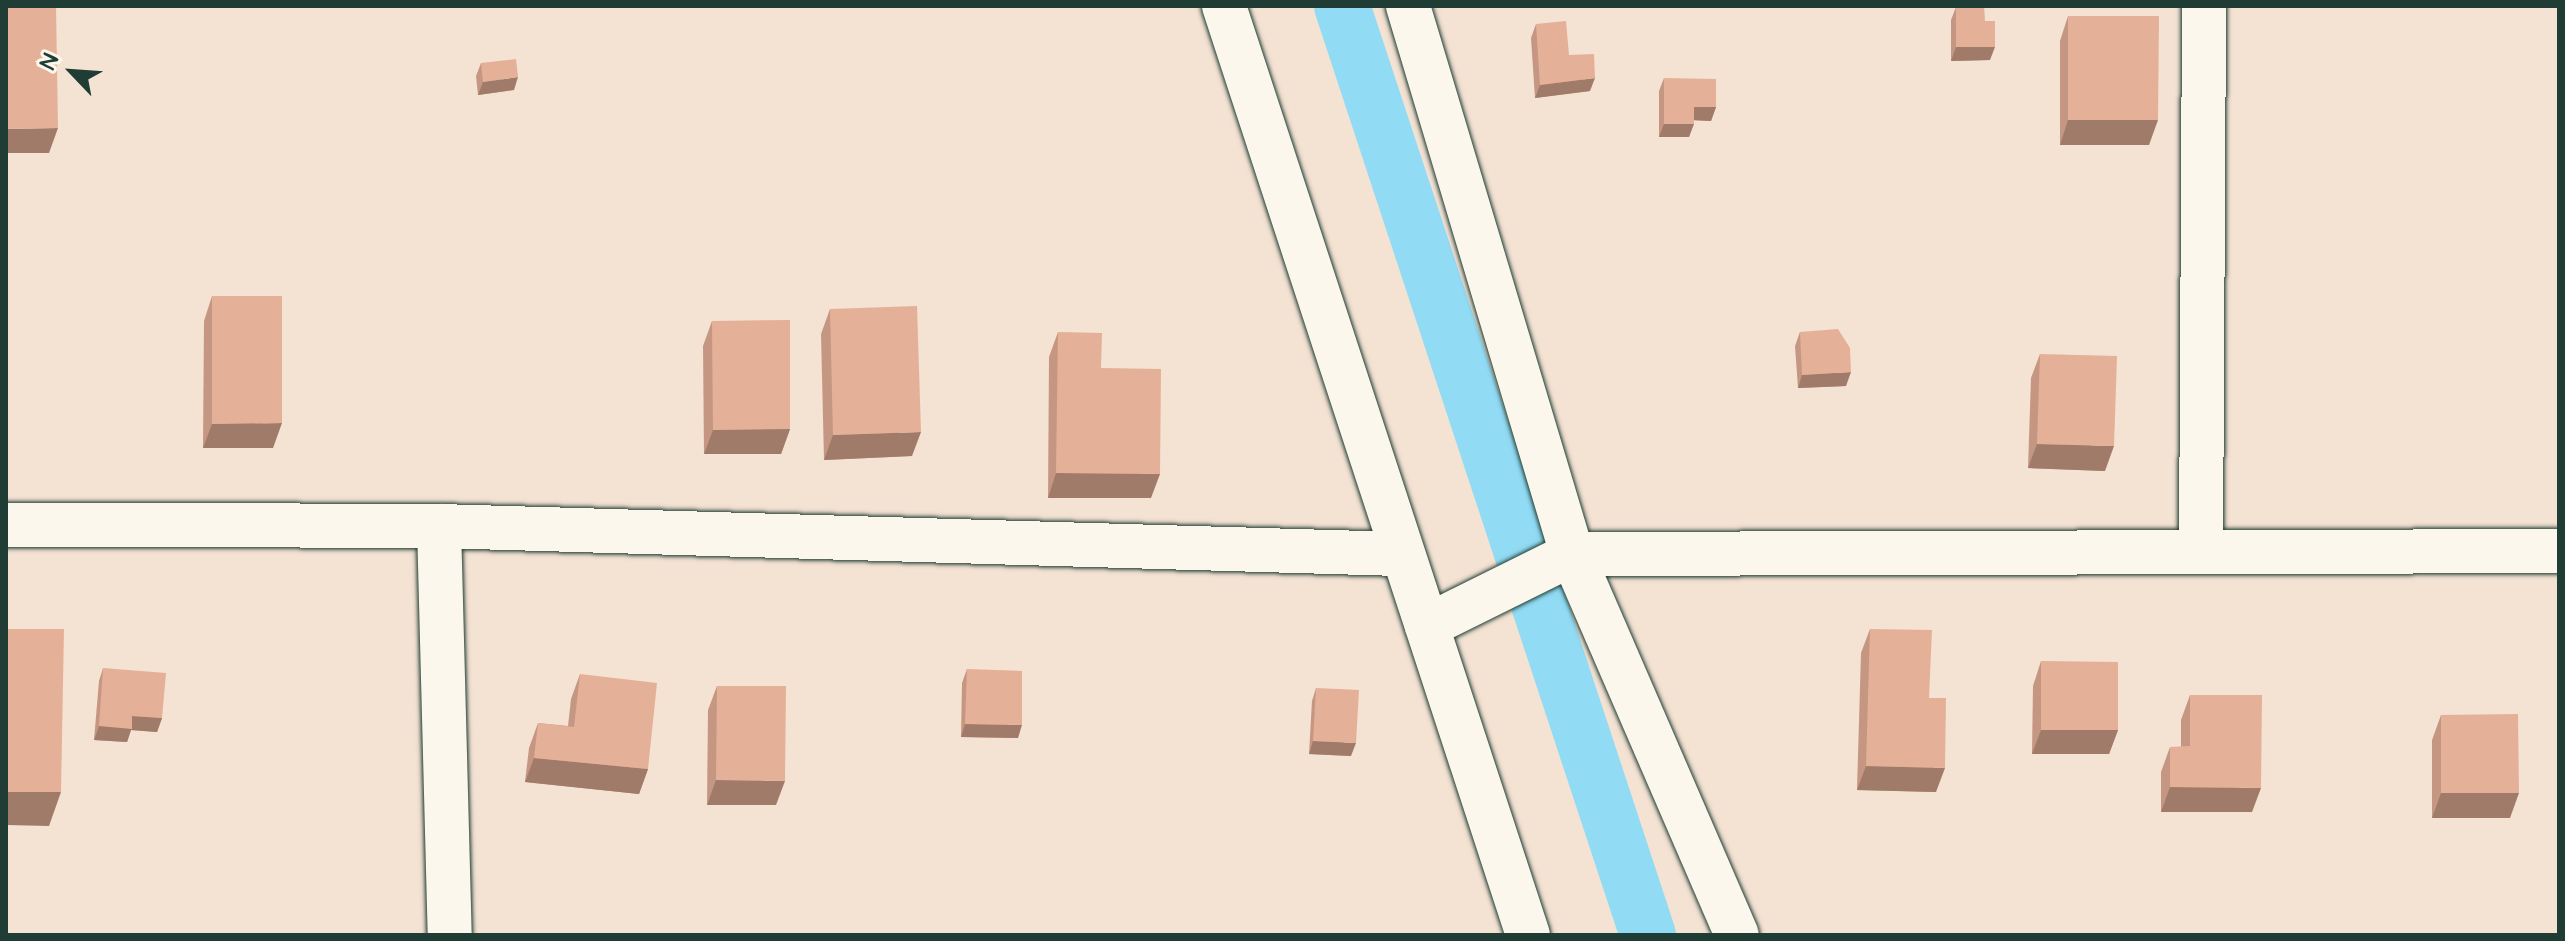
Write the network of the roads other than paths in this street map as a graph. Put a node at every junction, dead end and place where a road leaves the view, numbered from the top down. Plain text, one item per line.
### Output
1 (1224, 6) edge
2 (1408, 6) edge
3 (2204, 6) edge
4 (6, 525) edge
5 (439, 526) junction
6 (2201, 549) junction
7 (2559, 551) edge
8 (1402, 554) junction
9 (1572, 554) junction
10 (1427, 626) junction
11 (450, 935) edge
12 (1528, 935) edge
13 (1737, 935) edge

1 - 8 street
2 - 9 street
3 - 6 street
4 - 5 street
5 - 8 street
5 - 11 street
6 - 7 street
6 - 9 street
8 - 10 street
9 - 10 street
9 - 13 street
10 - 12 street

